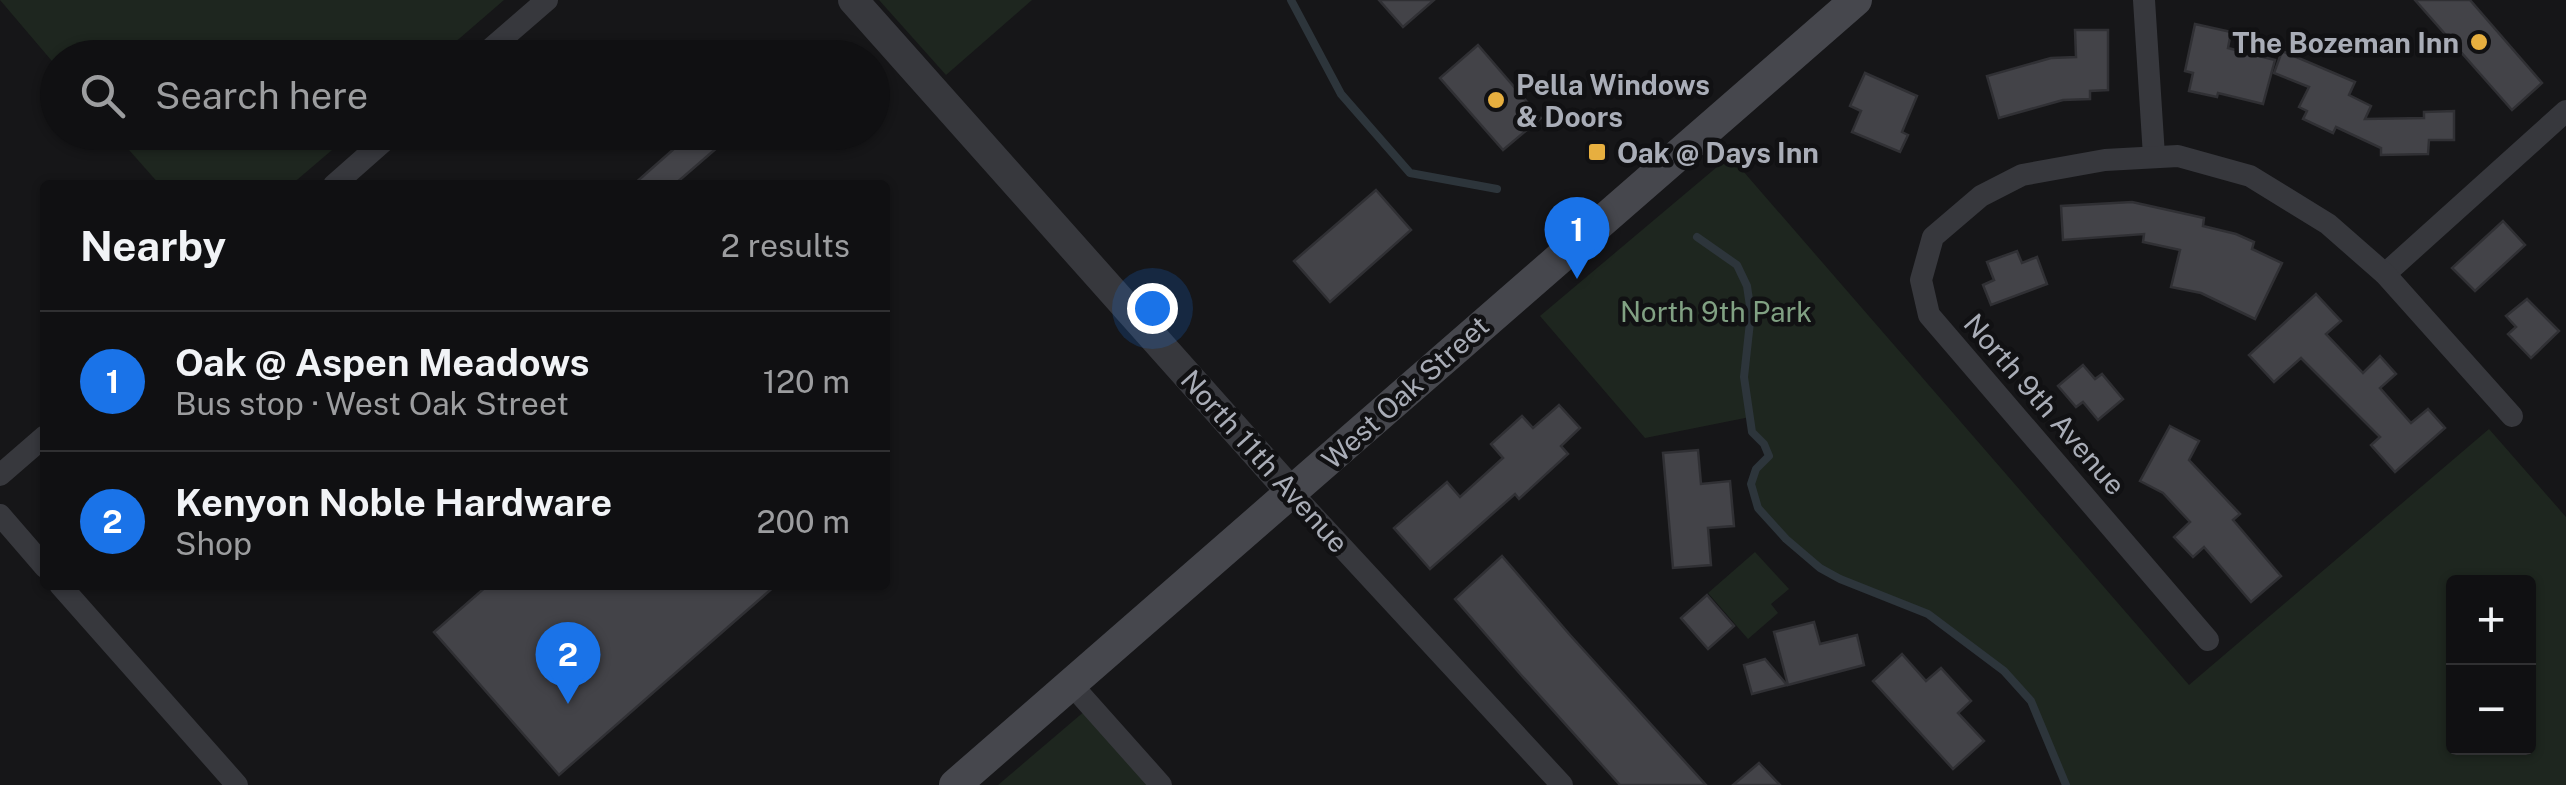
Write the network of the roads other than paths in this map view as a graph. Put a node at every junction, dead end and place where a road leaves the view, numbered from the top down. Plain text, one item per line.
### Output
1 (546, 0) edge
2 (853, 0) edge
3 (1856, 0) edge
4 (2144, 0) edge
5 (500, 40) edge
6 (889, 40) edge
7 (890, 42) edge
8 (2566, 111) edge
9 (374, 150) edge
10 (2154, 156) junction
11 (340, 180) edge
12 (2385, 274) junction
13 (2512, 416) dead end
14 (40, 440) edge
15 (0, 475) edge
16 (1292, 493) junction
17 (0, 514) edge
18 (40, 561) edge
19 (64, 590) edge
20 (2208, 640) dead end
21 (1072, 684) junction
22 (238, 785) edge
23 (955, 785) edge
24 (1161, 785) edge
25 (1562, 785) edge

1 - 5 street
2 - 6 street, North 11th Avenue
3 - 16 main road, West Oak Street
4 - 10 street
7 - 16 street, North 11th Avenue
8 - 12 street
9 - 11 street
10 - 12 street, North 9th Avenue
10 - 20 street, North 9th Avenue
12 - 13 street, North 9th Avenue
14 - 15 street
16 - 21 main road, West Oak Street
16 - 25 street, North 11th Avenue
17 - 18 street
19 - 22 street
21 - 23 main road, West Oak Street
21 - 24 street

